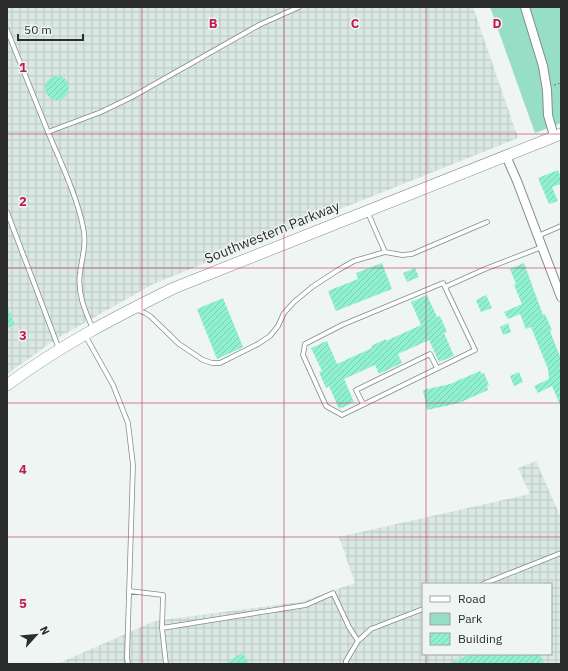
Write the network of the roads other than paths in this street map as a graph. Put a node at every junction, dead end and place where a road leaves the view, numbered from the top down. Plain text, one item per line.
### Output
1 (299, 7) edge
2 (525, 7) edge
3 (7, 30) edge
4 (48, 132) junction
5 (558, 135) edge
6 (506, 156) junction
7 (367, 210) junction
8 (7, 212) edge
9 (487, 222) dead end
10 (561, 226) edge
11 (538, 236) junction
12 (542, 247) junction
13 (385, 252) junction
14 (445, 287) junction
15 (561, 297) edge
16 (133, 308) junction
17 (89, 332) junction
18 (59, 349) junction
19 (437, 368) junction
20 (7, 385) edge
21 (362, 404) junction
22 (561, 553) edge
23 (486, 583) edge
24 (129, 591) junction
25 (422, 609) edge
26 (162, 628) junction
27 (358, 641) junction
28 (128, 664) edge
29 (166, 664) edge
30 (346, 664) edge

1 - 4 lane
2 - 5 street
3 - 4 lane
4 - 17 lane
5 - 6 street, Southwestern Parkway
6 - 7 street, Southwestern Parkway
6 - 11 street
7 - 13 lane
7 - 16 street, Southwestern Parkway
8 - 18 lane
9 - 13 lane
10 - 11 lane
11 - 12 street
12 - 14 lane
12 - 15 street
13 - 16 lane
14 - 19 lane
14 - 21 lane
16 - 17 street, Southwestern Parkway
17 - 18 street, Southwestern Parkway
17 - 24 lane
18 - 20 street, Southwestern Parkway
19 - 21 lane
19 - 21 lane
22 - 23 lane
24 - 26 lane
24 - 28 lane
25 - 27 lane
26 - 27 lane
26 - 29 lane
27 - 30 lane

